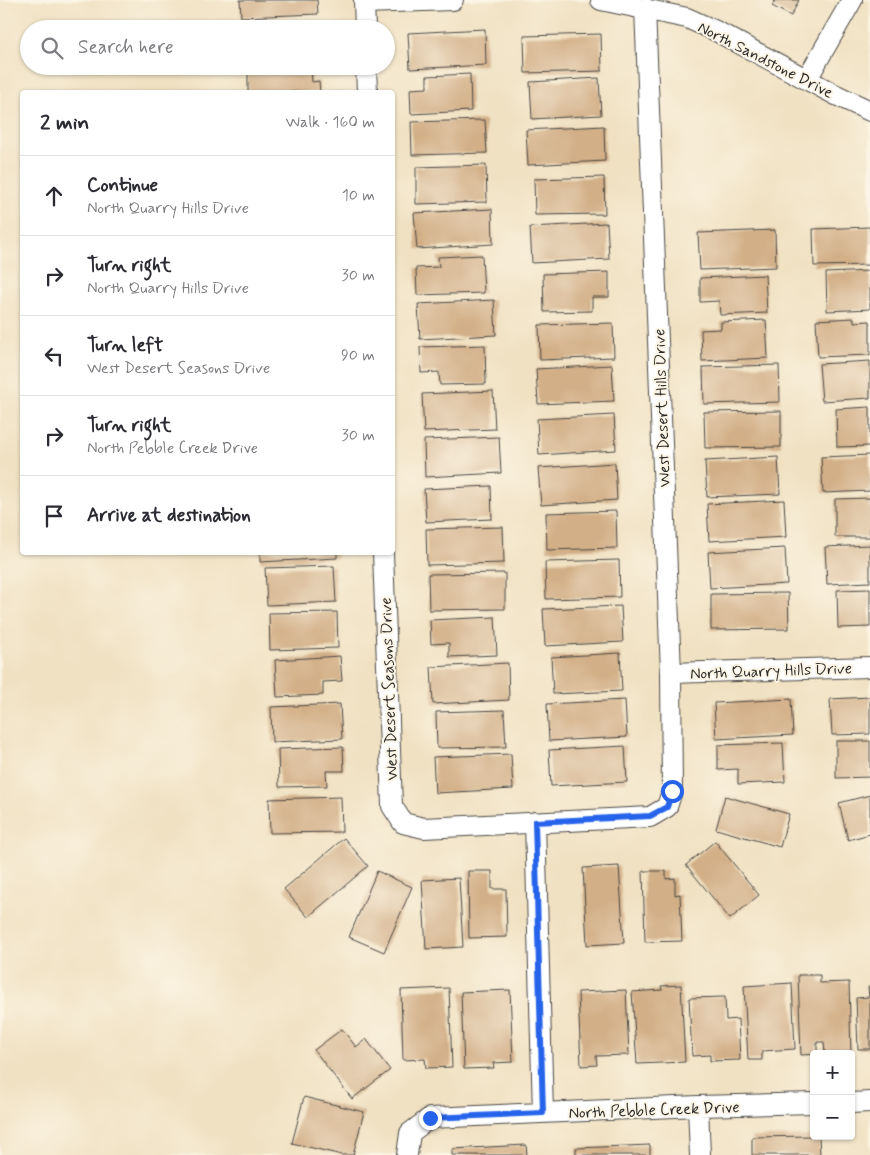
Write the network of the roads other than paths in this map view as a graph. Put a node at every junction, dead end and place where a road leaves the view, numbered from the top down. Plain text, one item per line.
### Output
1 (453, 0) edge
2 (602, 0) edge
3 (852, 0) edge
4 (364, 2) edge
5 (645, 8) junction
6 (365, 20) edge
7 (366, 75) edge
8 (807, 79) junction
9 (367, 90) edge
10 (870, 111) edge
11 (384, 555) edge
12 (870, 666) edge
13 (671, 674) junction
14 (535, 822) junction
15 (855, 1102) edge
16 (870, 1102) edge
17 (810, 1104) edge
18 (698, 1106) junction
19 (543, 1113) junction
20 (407, 1155) edge
21 (700, 1155) edge

1 - 4 street
2 - 5 street, North Sandstone Drive
3 - 8 street
4 - 6 street
5 - 8 street, North Sandstone Drive
5 - 13 street, West Desert Hills Drive
7 - 9 street
8 - 10 street, North Sandstone Drive
11 - 14 street, West Desert Seasons Drive
12 - 13 street, North Quarry Hills Drive
13 - 14 street, West Desert Hills Drive
14 - 19 street
15 - 16 street
17 - 18 street, North Pebble Creek Drive
18 - 19 street, North Pebble Creek Drive
18 - 21 street
19 - 20 street, North Pebble Creek Drive

